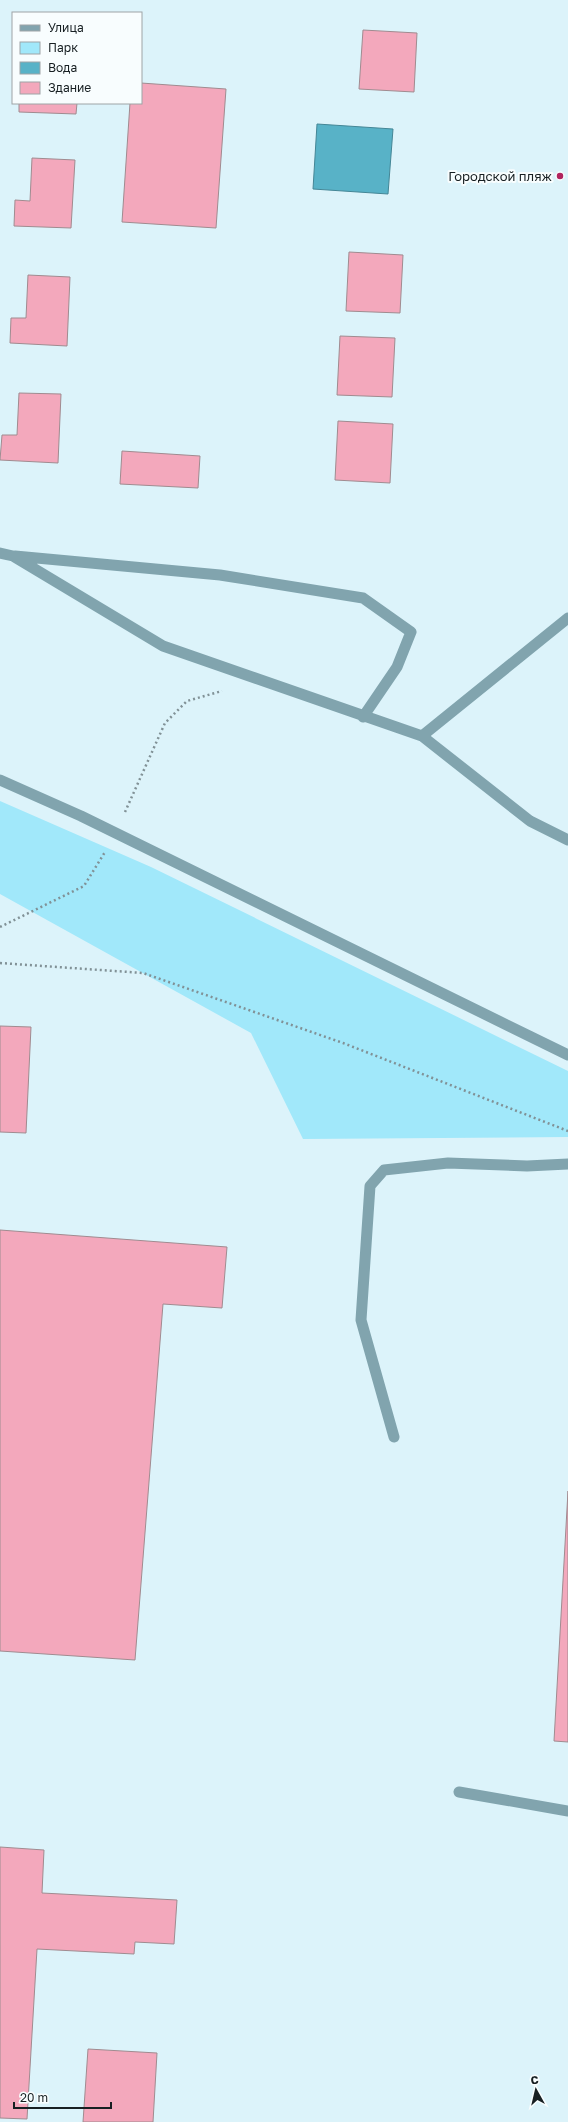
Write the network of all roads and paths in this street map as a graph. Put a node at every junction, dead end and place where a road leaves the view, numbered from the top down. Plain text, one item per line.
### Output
1 (0, 553) edge
2 (13, 556) junction
3 (568, 618) edge
4 (225, 691) dead end
5 (363, 717) junction
6 (422, 736) junction
7 (0, 780) edge
8 (116, 834) junction
9 (568, 840) edge
10 (0, 928) edge
11 (0, 963) edge
12 (568, 1055) edge
13 (568, 1131) edge
14 (568, 1164) edge
15 (394, 1437) dead end
16 (459, 1792) dead end
17 (568, 1811) edge

1 - 2 street
2 - 5 street
2 - 5 street
3 - 6 street
4 - 8 path
5 - 6 street
6 - 9 street
7 - 8 street
8 - 10 path
8 - 12 street
11 - 13 path
14 - 15 street
16 - 17 street

